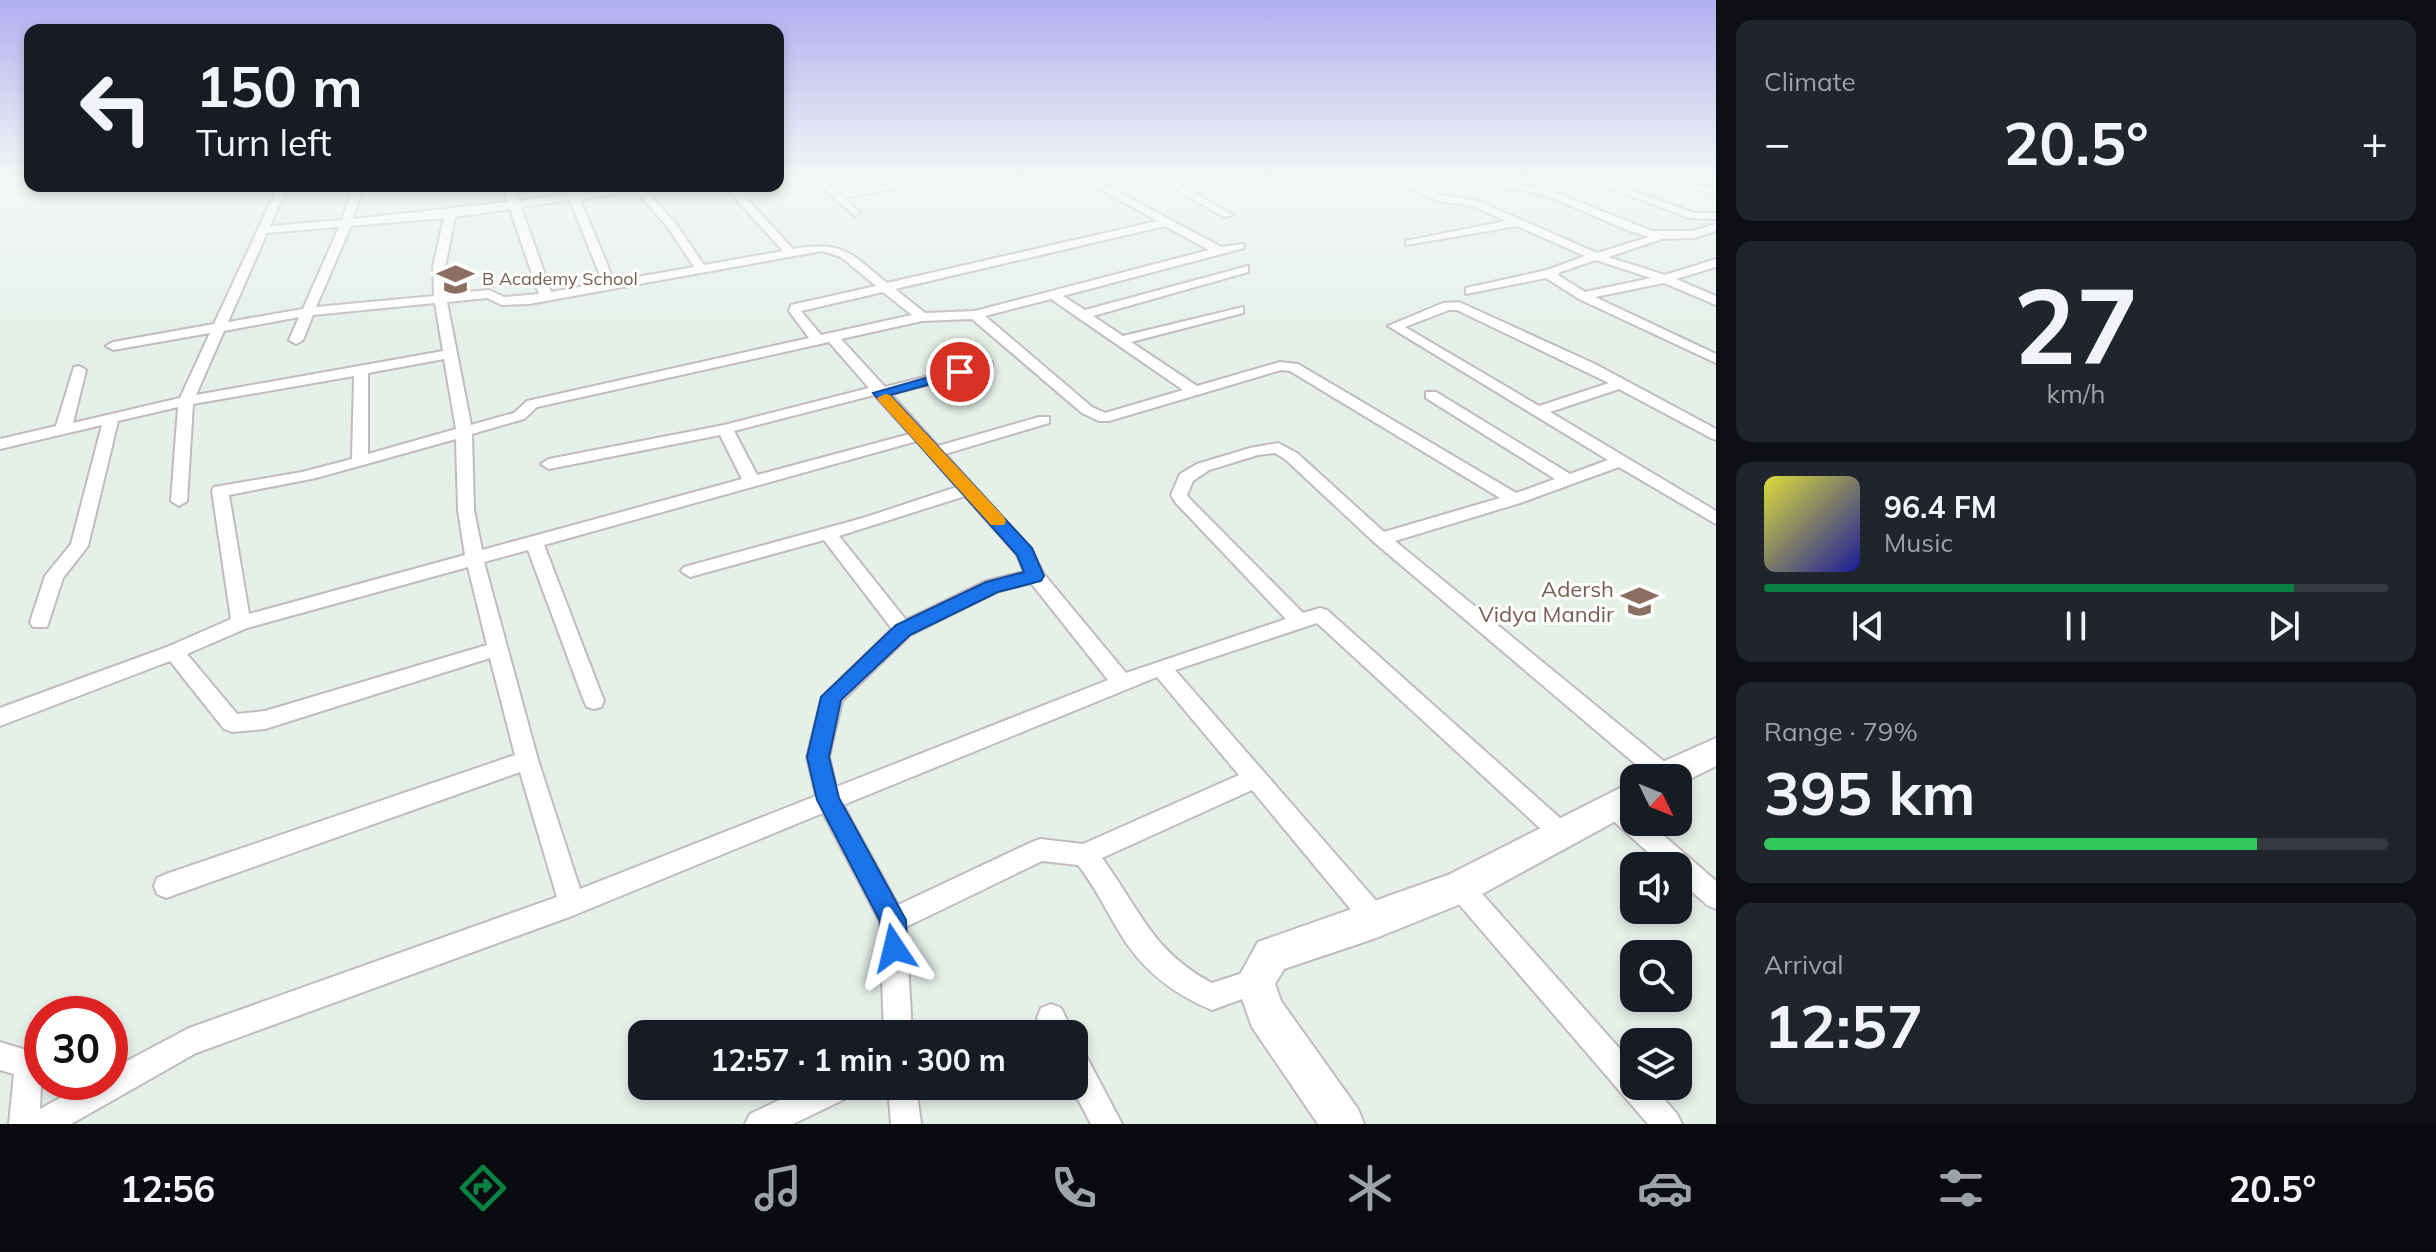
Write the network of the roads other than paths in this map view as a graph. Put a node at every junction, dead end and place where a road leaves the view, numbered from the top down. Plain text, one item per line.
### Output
1 (264, 230) edge
2 (343, 230) edge
3 (447, 230) edge
4 (524, 230) edge
5 (590, 230) edge
6 (675, 230) edge
7 (770, 230) edge
8 (1130, 230) edge
9 (1182, 230) edge
10 (1475, 230) edge
11 (1538, 230) edge
12 (1639, 230) edge
13 (1709, 230) edge
14 (1657, 238) junction
15 (1410, 243) dead end
16 (1240, 246) dead end
17 (1219, 251) junction
18 (790, 252) junction
19 (1597, 257) junction
20 (1716, 263) edge
21 (1244, 269) dead end
22 (702, 270) junction
23 (1551, 273) junction
24 (1665, 279) junction
25 (610, 285) junction
26 (884, 287) junction
27 (1470, 291) dead end
28 (1054, 295) junction
29 (1583, 296) junction
30 (440, 297) junction
31 (546, 297) junction
32 (1716, 301) edge
33 (1238, 310) dead end
34 (308, 312) junction
35 (1086, 314) junction
36 (975, 315) junction
37 (922, 317) junction
38 (217, 327) junction
39 (824, 338) junction
40 (296, 340) dead end
41 (1122, 340) junction
42 (113, 346) dead end
43 (452, 354) junction
44 (1716, 359) edge
45 (987, 365) dead end
46 (79, 370) dead end
47 (361, 370) junction
48 (1619, 384) junction
49 (879, 392) junction
50 (1196, 392) junction
51 (1431, 395) dead end
52 (186, 401) junction
53 (1538, 411) junction
54 (111, 419) junction
55 (1044, 420) dead end
56 (725, 429) junction
57 (63, 430) junction
58 (464, 431) junction
59 (1716, 435) edge
60 (919, 436) junction
61 (0, 444) edge
62 (934, 452) junction
63 (360, 460) junction
64 (1621, 461) junction
65 (549, 464) dead end
66 (1569, 480) junction
67 (752, 482) junction
68 (969, 489) junction
69 (1514, 499) junction
70 (179, 501) dead end
71 (1716, 518) edge
72 (828, 534) junction
73 (1381, 539) junction
74 (534, 541) junction
75 (474, 557) junction
76 (690, 571) dead end
77 (1035, 576) junction
78 (40, 622) dead end
79 (1300, 622) junction
80 (241, 623) junction
81 (903, 630) junction
82 (497, 649) junction
83 (174, 652) junction
84 (1161, 667) junction
85 (1123, 683) junction
86 (594, 701) dead end
87 (0, 717) edge
88 (1716, 751) edge
89 (527, 760) junction
90 (1691, 764) edge
91 (1620, 767) edge
92 (1253, 779) junction
93 (828, 800) junction
94 (1620, 802) edge
95 (1562, 834) junction
96 (1675, 836) edge
97 (1084, 855) junction
98 (166, 886) dead end
99 (1460, 887) junction
100 (1716, 897) edge
101 (572, 904) junction
102 (893, 920) junction
103 (1376, 920) junction
104 (1255, 982) junction
105 (897, 1020) edge
106 (0, 1056) edge
107 (1088, 1088) edge
108 (811, 1100) edge
109 (903, 1100) edge
110 (24, 1124) edge
111 (42, 1124) edge
112 (760, 1124) edge
113 (906, 1124) edge
114 (1107, 1124) edge
115 (1343, 1124) edge
116 (1667, 1124) edge

1 - 38 street
2 - 34 street
3 - 30 street
4 - 31 street
5 - 25 street
6 - 22 street
7 - 18 street
8 - 26 street
9 - 17 street
10 - 15 street
11 - 19 street
12 - 14 street
13 - 14 street
14 - 19 street
16 - 17 street
17 - 28 street
18 - 22 street
18 - 26 street
19 - 23 street
19 - 24 street
20 - 24 street
21 - 35 street
22 - 25 street
23 - 27 street
23 - 29 street
24 - 29 street
24 - 32 street
25 - 31 street
26 - 37 street
26 - 39 street
28 - 35 street
28 - 36 street
29 - 44 street
30 - 31 street
30 - 34 street
30 - 43 street
33 - 41 street
34 - 38 street
34 - 40 street
35 - 41 street
36 - 37 street
36 - 50 street
37 - 39 street
38 - 42 street
38 - 52 street
39 - 49 street
39 - 58 street
41 - 50 street
43 - 47 street
43 - 58 street
45 - 49 street
46 - 57 street
47 - 52 street
47 - 63 street
48 - 53 street
48 - 53 street
48 - 59 street
49 - 56 street
49 - 60 street
50 - 69 street
51 - 66 street
52 - 54 street
52 - 70 street
53 - 64 street
54 - 57 street
54 - 78 street
55 - 62 street
56 - 65 street
56 - 67 street
57 - 61 street
58 - 63 street
58 - 75 street
60 - 62 street
60 - 67 street
62 - 68 street
63 - 80 street
64 - 66 street
64 - 71 street
66 - 69 street
67 - 74 street
68 - 72 street
68 - 77 street
69 - 73 street
72 - 76 street
72 - 81 street
73 - 79 street
73 - 91 street
74 - 75 street
74 - 86 street
75 - 80 street
75 - 82 street
77 - 81 street
77 - 85 street
79 - 84 street
79 - 95 street
80 - 83 street
81 - 93 street
82 - 83 street
82 - 89 street
83 - 87 street
84 - 85 street
84 - 92 street
85 - 93 street
88 - 90 street
89 - 98 street
89 - 101 street
92 - 97 street
92 - 103 street
93 - 101 street
93 - 102 street
94 - 95 street
95 - 99 street
96 - 100 street
97 - 102 street
97 - 104 street
99 - 103 street
99 - 116 street
101 - 111 street
102 - 105 street
103 - 104 street
104 - 115 street
106 - 110 street
107 - 114 street
108 - 112 street
109 - 113 street

